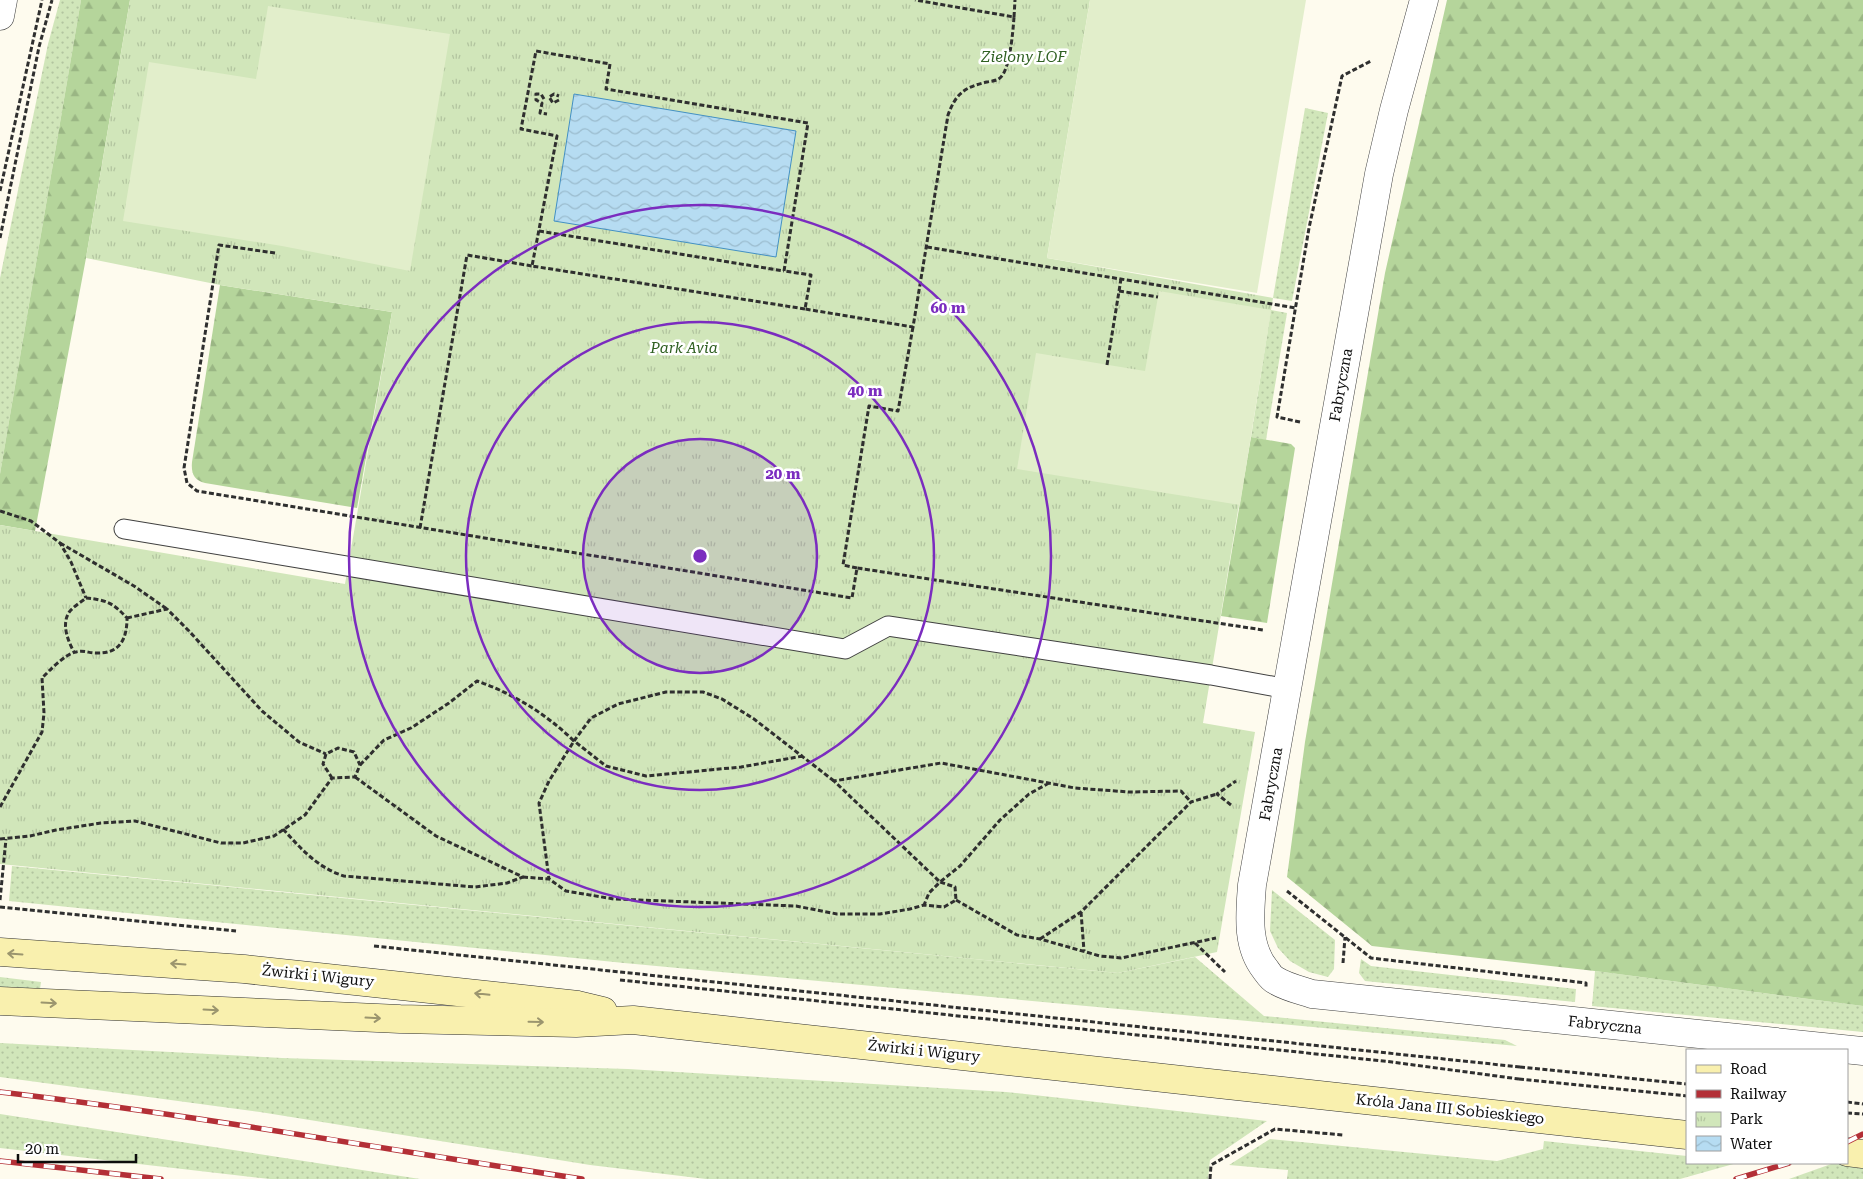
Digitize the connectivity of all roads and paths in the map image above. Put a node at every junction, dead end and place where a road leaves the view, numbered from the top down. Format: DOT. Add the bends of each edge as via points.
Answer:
graph roads {
  1 [pos="4,0"];
  2 [pos="42,0"];
  3 [pos="52,0"];
  4 [pos="915,0"];
  5 [pos="1015,0"];
  6 [pos="1424,0"];
  7 [pos="0,16"];
  8 [pos="1014,17"];
  9 [pos="559,96"];
  10 [pos="544,98"];
  11 [pos="559,100"];
  12 [pos="547,114"];
  13 [pos="0,191"];
  14 [pos="539,231"];
  15 [pos="0,238"];
  16 [pos="927,247"];
  17 [pos="275,253"];
  18 [pos="532,266"];
  19 [pos="784,271"];
  20 [pos="1121,279"];
  21 [pos="1119,291"];
  22 [pos="1158,297"];
  23 [pos="1296,308"];
  24 [pos="805,310"];
  25 [pos="913,327"];
  26 [pos="1107,365"];
  27 [pos="0,511"];
  28 [pos="420,528"];
  29 [pos="124,529"];
  30 [pos="60,543"];
  31 [pos="856,568"];
  32 [pos="86,598"];
  33 [pos="167,609"];
  34 [pos="127,618"];
  35 [pos="1268,631"];
  36 [pos="74,652"];
  37 [pos="1288,689"];
  38 [pos="574,740"];
  39 [pos="326,754"];
  40 [pos="803,756"];
  41 [pos="360,765"];
  42 [pos="355,777"];
  43 [pos="332,778"];
  44 [pos="1240,778"];
  45 [pos="834,781"];
  46 [pos="1049,783"];
  47 [pos="1217,794"];
  48 [pos="1191,802"];
  49 [pos="1232,805"];
  50 [pos="0,807"];
  51 [pos="283,829"];
  52 [pos="0,839"];
  53 [pos="6,839"];
  54 [pos="1256,865"];
  55 [pos="523,877"];
  56 [pos="549,879"];
  57 [pos="940,882"];
  58 [pos="0,900"];
  59 [pos="956,900"];
  60 [pos="924,906"];
  61 [pos="0,907"];
  62 [pos="1082,912"];
  63 [pos="246,932"];
  64 [pos="1219,937"];
  65 [pos="1345,937"];
  66 [pos="1040,939"];
  67 [pos="374,946"];
  68 [pos="1084,951"];
  69 [pos="0,952"];
  70 [pos="1342,970"];
  71 [pos="611,979"];
  72 [pos="0,1000"];
  73 [pos="633,1020"];
  74 [pos="1583,1023"];
  75 [pos="1843,1049"];
  76 [pos="1848,1050"];
  77 [pos="1863,1051"];
  78 [pos="1214,1083"];
  79 [pos="1686,1084"];
  80 [pos="1686,1096"];
  81 [pos="1848,1102"];
  82 [pos="1863,1104"];
  83 [pos="1848,1113"];
  84 [pos="1863,1114"];
  85 [pos="1344,1135"];
  86 [pos="1686,1135"];
  87 [pos="1848,1152"];
  88 [pos="1863,1154"];
  89 [pos="1210,1179"];
  1 -- 7 [label="street"];
  2 -- 13 [label="path"];
  3 -- 15 [label="path" via="39,47"];
  4 -- 8 [label="path"];
  5 -- 8 [label="path"];
  6 -- 37 [label="street, Fabryczna" via="1379,174"];
  8 -- 16 [label="path" via="1007,66 1002,76 971,86 959,94 948,115"];
  9 -- 11 [label="path" via="550,96 553,103"];
  10 -- 12 [label="path" via="536,94 536,100 542,103 540,113"];
  14 -- 18 [label="path"];
  14 -- 19 [label="path"];
  14 -- 19 [label="path" via="557,136 521,129 536,50 610,64 606,89 808,123"];
  16 -- 20 [label="path"];
  16 -- 25 [label="path"];
  17 -- 28 [label="path" via="219,245 184,468 186,483 197,492"];
  18 -- 24 [label="path"];
  18 -- 28 [label="path" via="467,255"];
  19 -- 24 [label="path" via="811,275"];
  20 -- 21 [label="path"];
  20 -- 23 [label="path"];
  21 -- 22 [label="path"];
  21 -- 26 [label="path"];
  24 -- 25 [label="path"];
  25 -- 31 [label="path" via="898,411 869,406 844,566"];
  27 -- 30 [label="path" via="32,521"];
  28 -- 31 [label="path" via="852,598"];
  29 -- 37 [label="lane" via="845,649 888,626"];
  30 -- 32 [label="path" via="72,562"];
  30 -- 33 [label="path"];
  31 -- 35 [label="path"];
  32 -- 34 [label="path" via="116,605"];
  32 -- 36 [label="path" via="68,613 66,620 65,627"];
  33 -- 34 [label="path"];
  33 -- 39 [label="path" via="262,711 299,742"];
  34 -- 36 [label="path" via="127,633 122,643 112,651"];
  36 -- 50 [label="path" via="42,678 42,732"];
  37 -- 54 [label="street, Fabryczna"];
  38 -- 40 [label="path" via="606,766 646,776 742,767"];
  38 -- 40 [label="path" via="592,718 618,704 666,692 703,692 754,718"];
  38 -- 41 [label="path" via="553,721 522,701 477,681 411,728 384,740"];
  38 -- 56 [label="path" via="539,803"];
  39 -- 41 [label="path" via="338,748 354,752"];
  39 -- 43 [label="path" via="323,764"];
  40 -- 45 [label="path"];
  41 -- 42 [label="path"];
  42 -- 43 [label="path"];
  42 -- 55 [label="path" via="436,836"];
  43 -- 51 [label="path" via="304,815"];
  44 -- 47 [label="path"];
  45 -- 46 [label="path" via="941,763"];
  45 -- 57 [label="path"];
  46 -- 48 [label="path" via="1129,792 1181,790"];
  46 -- 57 [label="path" via="1029,794 1000,820 960,866"];
  47 -- 48 [label="path"];
  47 -- 49 [label="path"];
  48 -- 62 [label="path"];
  51 -- 53 [label="path" via="266,838 221,843 135,821 101,823"];
  51 -- 55 [label="path" via="316,862 344,876 475,887 507,883"];
  52 -- 53 [label="path"];
  53 -- 58 [label="path"];
  54 -- 65 [label="path"];
  54 -- 74 [label="street, Fabryczna" via="1251,933 1262,965 1273,979 1285,986 1340,998"];
  55 -- 56 [label="path"];
  56 -- 60 [label="path" via="566,891 614,899 796,906 837,914 880,914"];
  57 -- 59 [label="path" via="955,887"];
  57 -- 60 [label="path" via="929,893"];
  59 -- 60 [label="path" via="944,907"];
  59 -- 66 [label="path" via="1017,935"];
  61 -- 63 [label="path"];
  62 -- 66 [label="path"];
  62 -- 68 [label="path"];
  64 -- 68 [label="path" via="1121,958"];
  65 -- 70 [label="path"];
  65 -- 74 [label="path" via="1371,958 1586,983"];
  66 -- 68 [label="path"];
  67 -- 79 [label="path, bridge"];
  73 -- 69 [label="main road, Żwirki i Wigury, one-way" via="578,1005 398,984 244,969"];
  71 -- 80 [label="path, bridge"];
  72 -- 73 [label="main road, Żwirki i Wigury, one-way" via="400,1019 576,1023"];
  73 -- 78 [label="main road, Żwirki i Wigury"];
  74 -- 75 [label="street, Fabryczna"];
  76 -- 77 [label="street, Fabryczna"];
  78 -- 86 [label="main road, Króla Jana III Sobieskiego, bridge"];
  81 -- 82 [label="path"];
  83 -- 84 [label="path"];
  85 -- 89 [label="path" via="1275,1129 1211,1165"];
  87 -- 88 [label="main road"];
}
